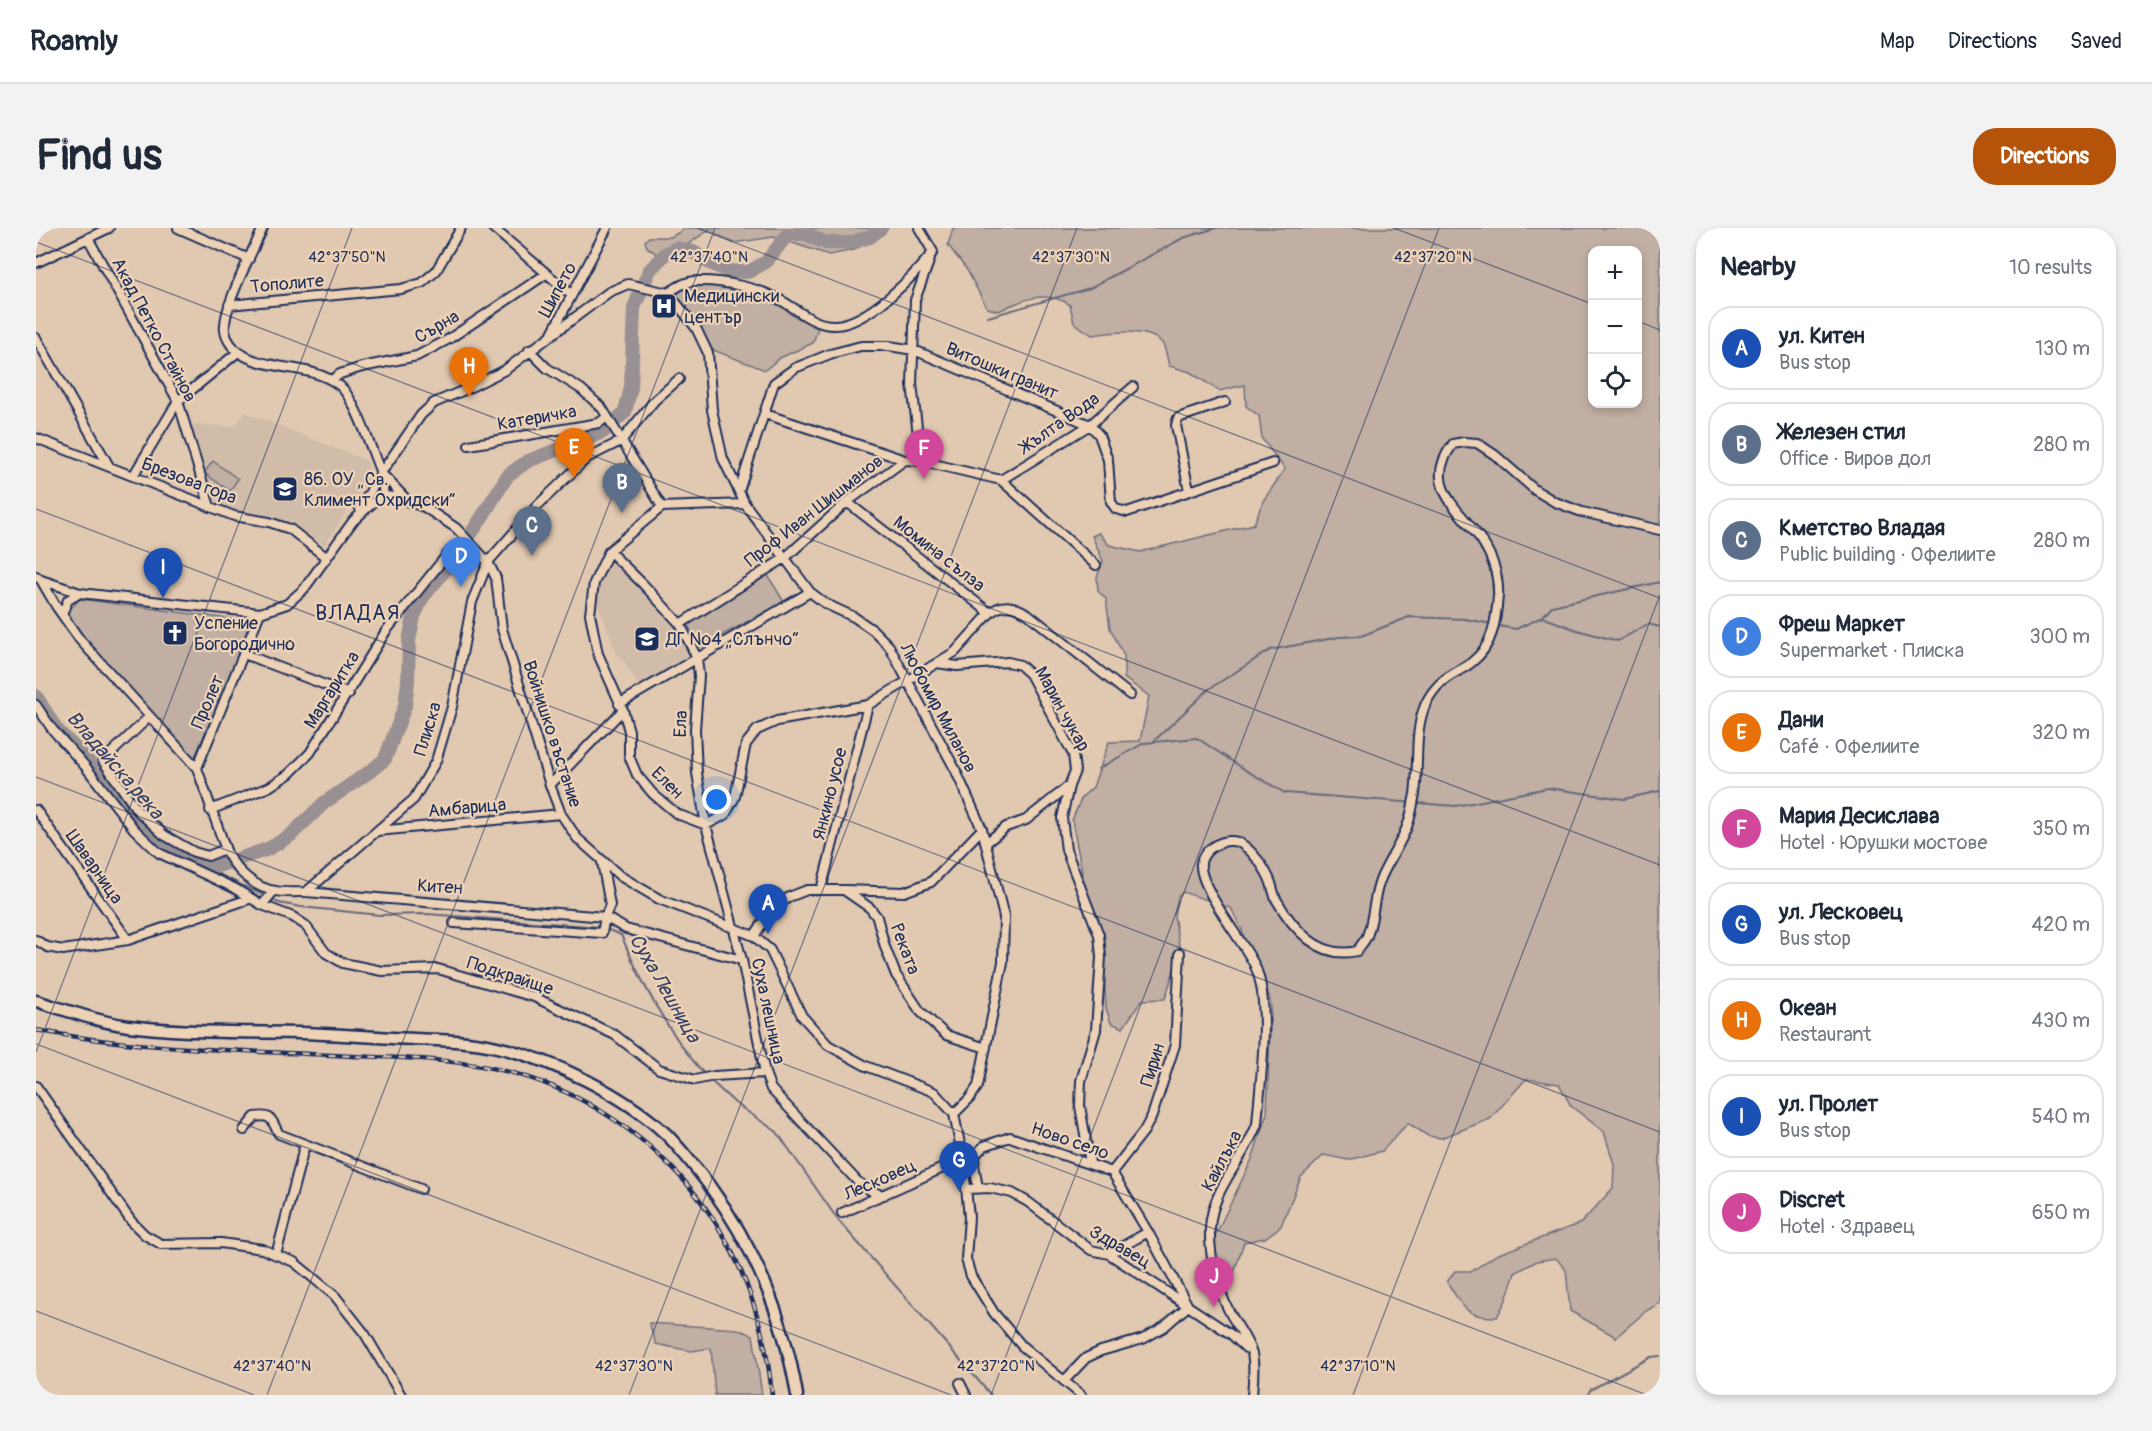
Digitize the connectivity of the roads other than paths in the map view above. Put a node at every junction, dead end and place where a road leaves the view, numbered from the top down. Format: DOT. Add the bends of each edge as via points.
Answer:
graph roads {
  1 [pos="108,228"];
  2 [pos="178,228"];
  3 [pos="263,228"];
  4 [pos="461,228"];
  5 [pos="493,228"];
  6 [pos="607,228"];
  7 [pos="920,228"];
  8 [pos="87,238"];
  9 [pos="933,252"];
  10 [pos="249,259"];
  11 [pos="36,262"];
  12 [pos="546,274"];
  13 [pos="668,293"];
  14 [pos="572,295"];
  15 [pos="229,305"];
  16 [pos="552,334"];
  17 [pos="36,338"];
  18 [pos="529,350"];
  19 [pos="914,350"];
  20 [pos="238,352"];
  21 [pos="679,379"];
  22 [pos="332,380"];
  23 [pos="1133,387"];
  24 [pos="178,401"];
  25 [pos="1225,402"];
  26 [pos="765,414"];
  27 [pos="608,417"];
  28 [pos="1090,425"];
  29 [pos="36,438"];
  30 [pos="621,441"];
  31 [pos="470,445"];
  32 [pos="905,460"];
  33 [pos="921,461"];
  34 [pos="1273,463"];
  35 [pos="109,466"];
  36 [pos="381,473"];
  37 [pos="133,476"];
  38 [pos="1002,480"];
  39 [pos="739,491"];
  40 [pos="1189,491"];
  41 [pos="384,496"];
  42 [pos="407,500"];
  43 [pos="848,502"];
  44 [pos="745,504"];
  45 [pos="210,507"];
  46 [pos="662,507"];
  47 [pos="353,521"];
  48 [pos="1660,530"];
  49 [pos="450,551"];
  50 [pos="609,551"];
  51 [pos="327,558"];
  52 [pos="785,558"];
  53 [pos="488,562"];
  54 [pos="1096,565"];
  55 [pos="38,578"];
  56 [pos="810,592"];
  57 [pos="80,593"];
  58 [pos="990,613"];
  59 [pos="62,614"];
  60 [pos="260,614"];
  61 [pos="680,624"];
  62 [pos="244,654"];
  63 [pos="697,658"];
  64 [pos="937,663"];
  65 [pos="907,681"];
  66 [pos="349,694"];
  67 [pos="1130,695"];
  68 [pos="36,705"];
  69 [pos="868,705"];
  70 [pos="621,707"];
  71 [pos="149,717"];
  72 [pos="197,768"];
  73 [pos="550,784"];
  74 [pos="1069,786"];
  75 [pos="36,810"];
  76 [pos="210,810"];
  77 [pos="561,814"];
  78 [pos="705,825"];
  79 [pos="982,829"];
  80 [pos="376,831"];
  81 [pos="986,843"];
  82 [pos="226,851"];
  83 [pos="602,862"];
  84 [pos="821,890"];
  85 [pos="844,890"];
  86 [pos="273,892"];
  87 [pos="306,892"];
  88 [pos="249,899"];
  89 [pos="264,903"];
  90 [pos="605,917"];
  91 [pos="454,922"];
  92 [pos="732,927"];
  93 [pos="754,936"];
  94 [pos="36,940"];
  95 [pos="128,940"];
  96 [pos="1180,953"];
  97 [pos="742,960"];
  98 [pos="36,1001"];
  99 [pos="986,1048"];
  100 [pos="765,1072"];
  101 [pos="36,1086"];
  102 [pos="954,1114"];
  103 [pos="244,1130"];
  104 [pos="305,1144"];
  105 [pos="963,1159"];
  106 [pos="1090,1163"];
  107 [pos="1112,1172"];
  108 [pos="421,1188"];
  109 [pos="978,1188"];
  110 [pos="966,1189"];
  111 [pos="884,1195"];
  112 [pos="842,1213"];
  113 [pos="1148,1232"];
  114 [pos="1109,1254"];
  115 [pos="276,1255"];
  116 [pos="1188,1306"];
  117 [pos="1251,1353"];
  118 [pos="1064,1381"];
  119 [pos="960,1383"];
  120 [pos="401,1395"];
  121 [pos="797,1395"];
  122 [pos="966,1395"];
  123 [pos="1081,1395"];
  124 [pos="1252,1395"];
  1 -- 8 [label="street"];
  2 -- 10 [label="street"];
  3 -- 10 [label="street"];
  4 -- 15 [label="street, Тополите" via="436,271 422,283 401,289"];
  5 -- 12 [label="street"];
  6 -- 14 [label="street, Шипето"];
  7 -- 9 [label="street"];
  8 -- 11 [label="street"];
  8 -- 24 [label="street, Акад Петко Стайнов"];
  9 -- 13 [label="street" via="890,298 837,326 822,324 782,301 738,285 696,280"];
  9 -- 19 [label="street" via="915,300"];
  10 -- 15 [label="street"];
  12 -- 14 [label="street"];
  12 -- 22 [label="street, Сърна" via="417,356 362,367"];
  13 -- 16 [label="street" via="628,284 609,292"];
  13 -- 39 [label="street, Любомир Миланов" via="696,328 708,353 712,410 723,459"];
  14 -- 16 [label="street, Шипето"];
  15 -- 20 [label="street" via="225,329 227,339"];
  16 -- 18 [label="street"];
  17 -- 35 [label="street"];
  18 -- 27 [label="street" via="547,368 581,389"];
  18 -- 36 [label="street" via="506,370 434,403 421,415"];
  19 -- 26 [label="street, Витошки гранит" via="861,346 795,368 774,383"];
  19 -- 28 [label="street, Витошки гранит"];
  19 -- 33 [label="street" via="912,384"];
  20 -- 22 [label="street" via="259,362"];
  20 -- 24 [label="street"];
  21 -- 30 [label="street" via="655,400"];
  22 -- 36 [label="street" via="351,400"];
  23 -- 28 [label="street, Жълта Вода"];
  24 -- 37 [label="street"];
  24 -- 45 [label="street, Акад Петко Стайнов"];
  25 -- 40 [label="street" via="1178,418 1176,425"];
  26 -- 32 [label="street"];
  26 -- 39 [label="street, Витошки гранит"];
  27 -- 30 [label="street"];
  27 -- 31 [label="street, Катеричка" via="599,423"];
  28 -- 38 [label="street, Жълта Вода"];
  28 -- 40 [label="street" via="1099,435 1108,460 1111,502 1116,509 1127,512"];
  29 -- 35 [label="street, Брезова гора"];
  30 -- 46 [label="street"];
  30 -- 53 [label="street, Плиска" via="587,458 537,506"];
  32 -- 33 [label="street"];
  32 -- 43 [label="street, Проф Иван Шишманов"];
  33 -- 38 [label="street"];
  34 -- 40 [label="street"];
  35 -- 37 [label="street, Брезова гора"];
  36 -- 41 [label="street"];
  36 -- 42 [label="street"];
  36 -- 47 [label="street"];
  37 -- 45 [label="street, Брезова гора"];
  38 -- 54 [label="street"];
  39 -- 44 [label="street, Любомир Миланов"];
  41 -- 42 [label="street"];
  41 -- 47 [label="street" via="370,503"];
  42 -- 53 [label="street, Войнишко въстание" via="456,528"];
  43 -- 52 [label="street, Проф Иван Шишманов"];
  43 -- 58 [label="street, Момина сълза"];
  44 -- 46 [label="street"];
  44 -- 52 [label="street, Любомир Миланов"];
  45 -- 51 [label="street, Брезова гора" via="290,529"];
  46 -- 50 [label="street"];
  47 -- 51 [label="street"];
  48 -- 117 [label="street, Кайлъка" via="1556,502 1534,490 1477,443 1452,444 1439,470 1440,483 1496,567 1495,620 1485,649 1432,692 1423,708 1409,822 1380,879 1367,936 1357,951 1346,954 1314,945 1294,925 1275,898 1268,876 1247,846 1238,841 1226,840 1209,849 1201,862 1204,882 1256,968 1262,990 1257,1124 1218,1194 1210,1228 1214,1270 1228,1309"];
  49 -- 66 [label="street, Маргаритка" via="386,632"];
  50 -- 61 [label="street, Ела"];
  50 -- 70 [label="street, Елен" via="594,583 590,614 598,654"];
  51 -- 60 [label="street" via="287,604"];
  52 -- 56 [label="street, Любомир Миланов"];
  52 -- 61 [label="street, Проф Иван Шишманов"];
  53 -- 73 [label="street, Войнишко въстание" via="496,578 502,629"];
  53 -- 80 [label="street, Плиска" via="472,602 452,707 436,761 414,799"];
  55 -- 57 [label="street"];
  55 -- 59 [label="street"];
  56 -- 63 [label="street"];
  56 -- 65 [label="street, Любомир Миланов" via="873,630 889,646"];
  57 -- 59 [label="street" via="68,600"];
  57 -- 60 [label="street"];
  58 -- 64 [label="street" via="955,652"];
  58 -- 67 [label="street, Момина сълза" via="1006,606 1028,614"];
  59 -- 71 [label="street" via="80,640"];
  60 -- 62 [label="street, Пролет"];
  61 -- 63 [label="street, Ела"];
  62 -- 66 [label="street"];
  62 -- 72 [label="street, Пролет"];
  63 -- 70 [label="street"];
  63 -- 78 [label="street, Ела" via="697,773"];
  64 -- 65 [label="street"];
  64 -- 74 [label="street, Марин чукар" via="957,666 1008,662 1020,665 1030,674 1073,754 1075,771"];
  65 -- 69 [label="street"];
  65 -- 79 [label="street, Любомир Миланов" via="955,769"];
  66 -- 76 [label="street, Маргаритка" via="310,753 289,774 269,787"];
  68 -- 88 [label="street, Подкрайще" via="145,841 159,853"];
  69 -- 78 [label="street" via="777,721 757,730 746,744 735,797 725,815"];
  69 -- 84 [label="street, Янкино усое"];
  70 -- 73 [label="street"];
  70 -- 78 [label="street, Елен" via="629,731 629,756 637,775 677,814"];
  71 -- 72 [label="street"];
  71 -- 82 [label="street" via="103,761 137,810 164,835 208,856"];
  72 -- 76 [label="street"];
  73 -- 77 [label="street, Войнишко въстание"];
  74 -- 81 [label="street" via="1026,820 1006,827"];
  74 -- 106 [label="street, Марин чукар" via="1062,818 1066,850 1093,916 1101,957 1096,1030 1081,1081 1080,1106"];
  75 -- 95 [label="street, Шаварница"];
  76 -- 82 [label="street"];
  77 -- 80 [label="street, Амбарица"];
  77 -- 83 [label="street, Войнишко въстание" via="577,838"];
  78 -- 92 [label="street, Ела"];
  79 -- 81 [label="street, Любомир Миланов"];
  79 -- 85 [label="street" via="931,882 904,892"];
  80 -- 87 [label="street, Плиска"];
  81 -- 99 [label="street, Любомир Миланов" via="1004,917 1003,962"];
  82 -- 86 [label="street" via="244,875"];
  83 -- 90 [label="street" via="610,898"];
  83 -- 92 [label="street, Войнишко въстание" via="659,899"];
  84 -- 85 [label="street"];
  84 -- 93 [label="street" via="789,897 769,914"];
  85 -- 99 [label="street, Реката" via="877,917 896,975 920,1011 946,1035"];
  86 -- 87 [label="street, Китен"];
  86 -- 89 [label="street"];
  87 -- 90 [label="street, Китен"];
  88 -- 89 [label="street, Подкрайще"];
  88 -- 95 [label="street"];
  89 -- 100 [label="street, Подкрайще" via="305,925 327,953 343,963 382,971 438,969 534,997 615,1035 659,1068 695,1080"];
  90 -- 91 [label="street" via="602,933"];
  90 -- 97 [label="street, Китен" via="626,929"];
  92 -- 93 [label="street, Войнишко въстание"];
  92 -- 97 [label="street, Суха лешница"];
  93 -- 102 [label="street, Войнишко въстание" via="770,950 802,1016 828,1045 866,1066 934,1092"];
  94 -- 95 [label="street" via="46,947 63,950"];
  96 -- 107 [label="street, Пирин" via="1175,1045 1152,1116"];
  97 -- 100 [label="street, Суха лешница"];
  98 -- 121 [label="highway" via="136,1027 388,1038 495,1047 546,1062 590,1082 665,1134 731,1215 753,1254 778,1314"];
  99 -- 102 [label="street, Любомир Миланов" via="978,1086"];
  100 -- 111 [label="street, Суха лешница" via="771,1089 858,1182"];
  101 -- 115 [label="street" via="131,1221 145,1235 161,1244 221,1243"];
  102 -- 105 [label="street"];
  103 -- 104 [label="street" via="255,1117 263,1116 274,1121 279,1134"];
  104 -- 108 [label="street"];
  104 -- 115 [label="street"];
  105 -- 110 [label="street"];
  105 -- 111 [label="street, Лесковец"];
  106 -- 107 [label="street, Ново село"];
  106 -- 109 [label="street, Ново село" via="1010,1137 984,1146 976,1154"];
  107 -- 113 [label="street, Ново село"];
  109 -- 110 [label="street, Здравец"];
  109 -- 114 [label="street, Здравец" via="1012,1193 1091,1250"];
  110 -- 118 [label="street" via="966,1258 971,1276 994,1313 1022,1346"];
  111 -- 112 [label="street, Лесковец"];
  113 -- 114 [label="street"];
  113 -- 116 [label="street, Ново село"];
  114 -- 116 [label="street, Здравец"];
  115 -- 120 [label="street" via="294,1262 335,1296 365,1334"];
  116 -- 117 [label="street, Здравец" via="1232,1335"];
  116 -- 118 [label="street" via="1143,1339 1086,1358"];
  117 -- 124 [label="street, Кайлъка"];
  118 -- 123 [label="street"];
  119 -- 122 [label="street"];
}
